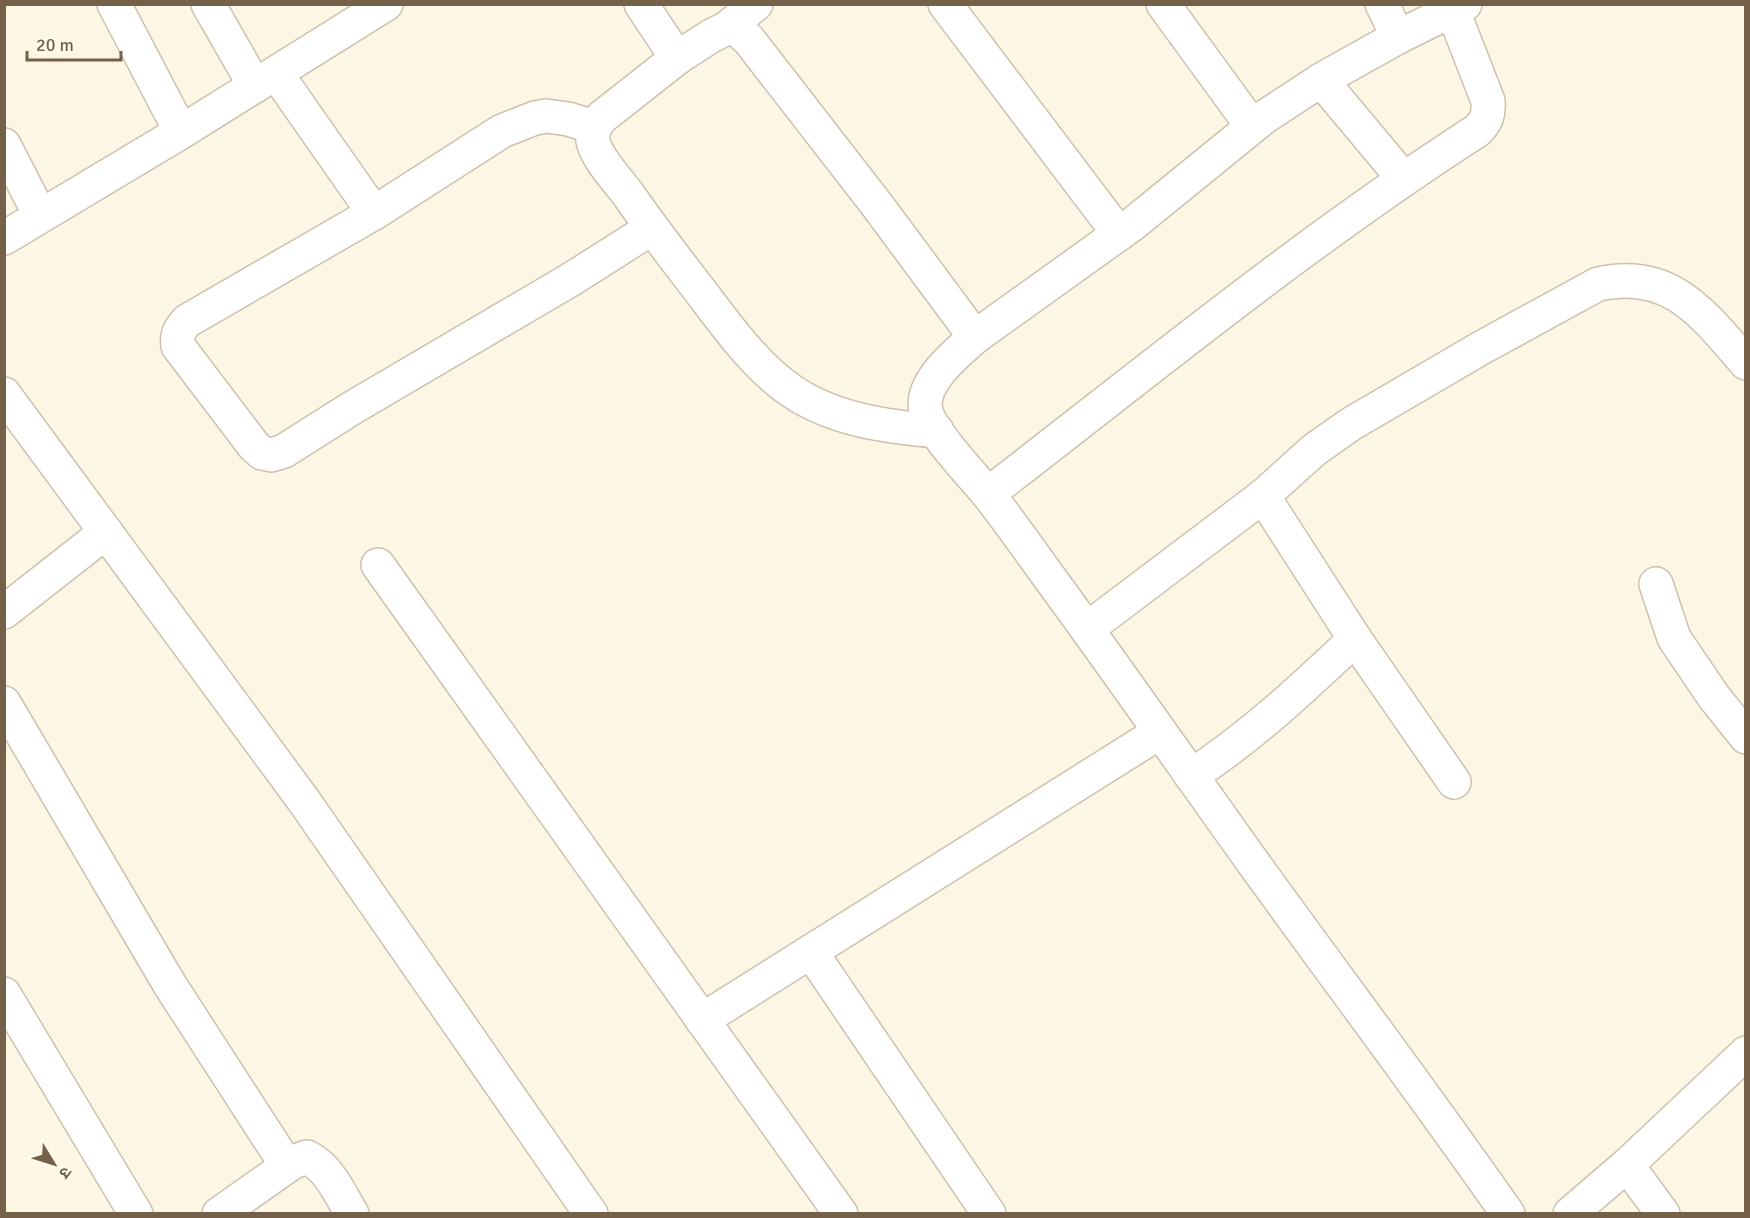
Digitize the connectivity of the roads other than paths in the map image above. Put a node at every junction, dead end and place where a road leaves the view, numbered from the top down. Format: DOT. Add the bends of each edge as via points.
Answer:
graph roads {
  1 [pos="114,4"];
  2 [pos="207,4"];
  3 [pos="386,4"];
  4 [pos="641,4"];
  5 [pos="756,4"];
  6 [pos="945,4"];
  7 [pos="1163,4"];
  8 [pos="1382,4"];
  9 [pos="1459,8"];
  10 [pos="727,28"];
  11 [pos="1398,37"];
  12 [pos="677,57"];
  13 [pos="265,80"];
  14 [pos="1321,80"];
  15 [pos="1252,126"];
  16 [pos="594,127"];
  17 [pos="181,132"];
  18 [pos="4,145"];
  19 [pos="1403,178"];
  20 [pos="374,213"];
  21 [pos="40,215"];
  22 [pos="652,228"];
  23 [pos="1119,234"];
  24 [pos="4,238"];
  25 [pos="975,337"];
  26 [pos="1746,363"];
  27 [pos="4,394"];
  28 [pos="937,431"];
  29 [pos="988,494"];
  30 [pos="1263,496"];
  31 [pos="106,532"];
  32 [pos="378,565"];
  33 [pos="1656,584"];
  34 [pos="4,612"];
  35 [pos="1088,629"];
  36 [pos="1355,639"];
  37 [pos="4,703"];
  38 [pos="1160,732"];
  39 [pos="1746,737"];
  40 [pos="1191,776"];
  41 [pos="1454,782"];
  42 [pos="811,952"];
  43 [pos="4,994"];
  44 [pos="702,1020"];
  45 [pos="1746,1053"];
  46 [pos="1627,1165"];
  47 [pos="287,1166"];
  48 [pos="136,1214"];
  49 [pos="219,1214"];
  50 [pos="352,1214"];
  51 [pos="591,1214"];
  52 [pos="841,1214"];
  53 [pos="989,1214"];
  54 [pos="1508,1214"];
  55 [pos="1570,1214"];
  56 [pos="1663,1214"];
  1 -- 17 [label="street"];
  2 -- 13 [label="street"];
  3 -- 13 [label="street"];
  4 -- 12 [label="street"];
  5 -- 10 [label="street"];
  6 -- 23 [label="street"];
  7 -- 15 [label="street"];
  8 -- 11 [label="street"];
  9 -- 11 [label="street"];
  9 -- 19 [label="street" via="1489,113 1478,130"];
  10 -- 12 [label="street"];
  10 -- 25 [label="street" via="738,30 749,40"];
  11 -- 14 [label="street"];
  12 -- 16 [label="street"];
  13 -- 17 [label="street"];
  13 -- 20 [label="street"];
  14 -- 15 [label="street"];
  14 -- 19 [label="street"];
  15 -- 23 [label="street"];
  16 -- 20 [label="street" via="568,119 535,118 502,131"];
  16 -- 22 [label="street" via="593,141 600,156"];
  17 -- 21 [label="street"];
  18 -- 21 [label="street"];
  19 -- 29 [label="street"];
  20 -- 22 [label="street" via="187,321 180,329 178,346 262,453 284,451"];
  21 -- 24 [label="street"];
  22 -- 28 [label="street" via="734,335 794,393 855,419 893,428"];
  23 -- 25 [label="street"];
  25 -- 28 [label="street" via="938,373 926,394 926,411"];
  26 -- 30 [label="street" via="1707,318 1682,297 1648,282 1617,280 1598,284 1351,424 1314,450"];
  27 -- 31 [label="street"];
  28 -- 29 [label="street"];
  29 -- 35 [label="street"];
  30 -- 35 [label="street"];
  30 -- 36 [label="street"];
  31 -- 34 [label="street"];
  31 -- 51 [label="street" via="354,872"];
  32 -- 44 [label="street"];
  33 -- 39 [label="street" via="1674,638"];
  35 -- 38 [label="street"];
  36 -- 40 [label="street" via="1270,718"];
  36 -- 41 [label="street"];
  37 -- 47 [label="street" via="170,985"];
  38 -- 40 [label="street"];
  38 -- 42 [label="street"];
  40 -- 54 [label="street"];
  42 -- 44 [label="street"];
  42 -- 53 [label="street"];
  43 -- 48 [label="street"];
  44 -- 52 [label="street"];
  45 -- 46 [label="street"];
  46 -- 55 [label="street"];
  46 -- 56 [label="street"];
  47 -- 49 [label="street"];
  47 -- 50 [label="street" via="306,1157 319,1164"];
}
